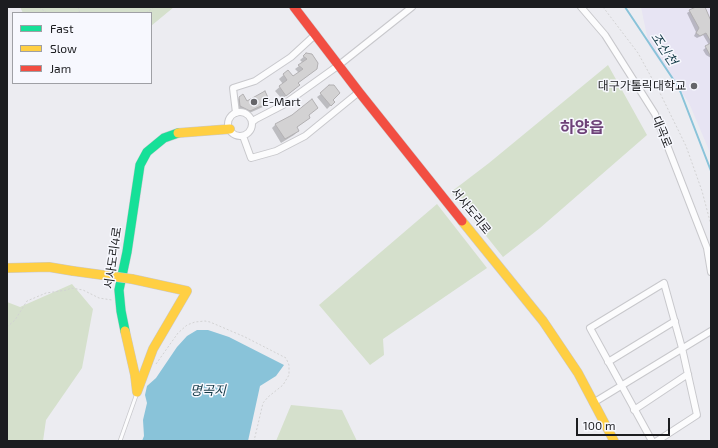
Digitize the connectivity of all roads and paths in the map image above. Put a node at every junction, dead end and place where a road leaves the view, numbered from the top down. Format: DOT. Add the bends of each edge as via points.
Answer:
graph roads {
  1 [pos="294,7"];
  2 [pos="412,7"];
  3 [pos="581,7"];
  4 [pos="603,7"];
  5 [pos="316,34"];
  6 [pos="339,65"];
  7 [pos="359,92"];
  8 [pos="236,113"];
  9 [pos="252,122"];
  10 [pos="230,129"];
  11 [pos="243,136"];
  12 [pos="711,225"];
  13 [pos="7,268"];
  14 [pos="711,272"];
  15 [pos="120,300"];
  16 [pos="675,321"];
  17 [pos="7,327"];
  18 [pos="711,331"];
  19 [pos="682,348"];
  20 [pos="608,362"];
  21 [pos="156,364"];
  22 [pos="688,374"];
  23 [pos="621,386"];
  24 [pos="137,392"];
  25 [pos="594,402"];
  26 [pos="634,410"];
  27 [pos="120,441"];
  28 [pos="254,441"];
  29 [pos="614,441"];
  30 [pos="652,441"];
  31 [pos="657,441"];
  1 -- 5 [label="street, 서사도리로"];
  2 -- 6 [label="street"];
  3 -- 14 [label="street, 대곡로" via="605,35 655,114 707,248"];
  4 -- 12 [label="path" via="638,53 660,93 686,146"];
  5 -- 6 [label="street, 서사도리로"];
  5 -- 8 [label="street" via="291,57 256,81 233,88"];
  6 -- 7 [label="street, 서사도리로"];
  6 -- 9 [label="street" via="284,105"];
  7 -- 11 [label="street" via="306,136 276,151 251,158"];
  7 -- 25 [label="street, 서사도리로" via="543,321"];
  8 -- 9 [label="street" via="248,115"];
  8 -- 10 [label="street" via="229,121"];
  9 -- 11 [label="street" via="251,130"];
  10 -- 11 [label="street" via="235,134"];
  10 -- 15 [label="street, 서사도리4로" via="177,133 164,138 147,152 140,165 136,184 119,290"];
  13 -- 24 [label="street, bridge" via="49,267 73,270 187,291 153,349"];
  15 -- 17 [label="path" via="99,298 83,290 70,288 46,293 27,301 15,320"];
  15 -- 24 [label="street, 서사도리4로"];
  16 -- 19 [label="street"];
  16 -- 20 [label="street"];
  16 -- 20 [label="street" via="664,283 590,328"];
  18 -- 19 [label="street"];
  19 -- 22 [label="street"];
  19 -- 23 [label="street"];
  20 -- 23 [label="street"];
  21 -- 28 [label="path" via="182,329 195,322 205,321 245,337 286,358 289,375 283,386 263,403"];
  22 -- 26 [label="street"];
  22 -- 31 [label="street" via="697,415"];
  23 -- 25 [label="street"];
  23 -- 26 [label="street"];
  24 -- 27 [label="lane"];
  25 -- 29 [label="street, 서사도리로"];
  26 -- 30 [label="street"];
}
